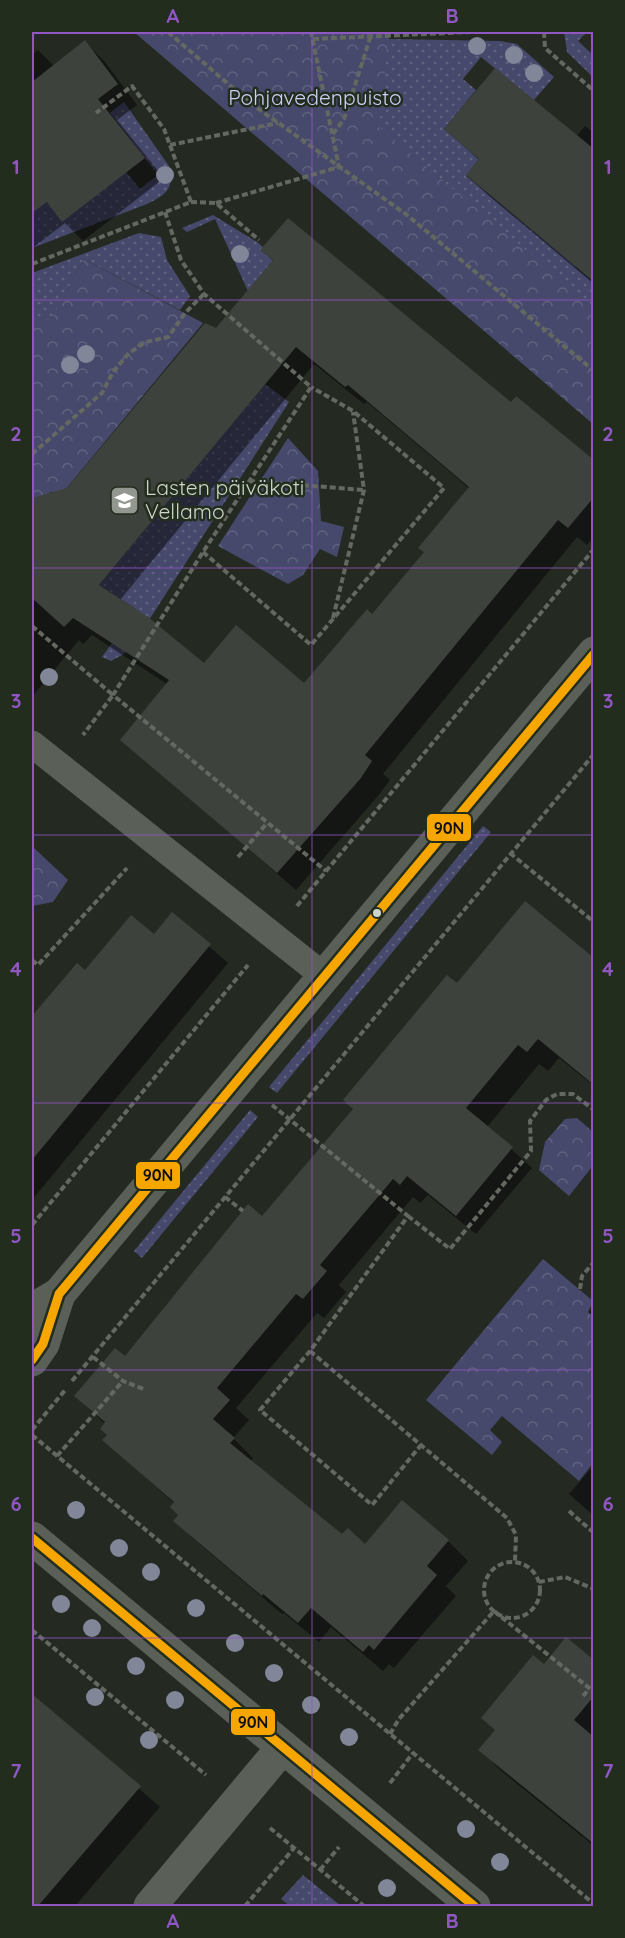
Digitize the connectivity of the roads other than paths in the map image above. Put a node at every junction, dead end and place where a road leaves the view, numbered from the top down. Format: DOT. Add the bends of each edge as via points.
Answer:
graph roads {
  1 [pos="594,653"];
  2 [pos="32,744"];
  3 [pos="324,976"];
  4 [pos="45,1302"];
  5 [pos="32,1360"];
  6 [pos="32,1538"];
  7 [pos="283,1748"];
  8 [pos="150,1906"];
  9 [pos="474,1906"];
  1 -- 3 [label="street"];
  2 -- 3 [label="lane"];
  3 -- 4 [label="street"];
  4 -- 5 [label="street" via="43,1344"];
  6 -- 7 [label="street"];
  7 -- 8 [label="street"];
  7 -- 9 [label="street"];
}
